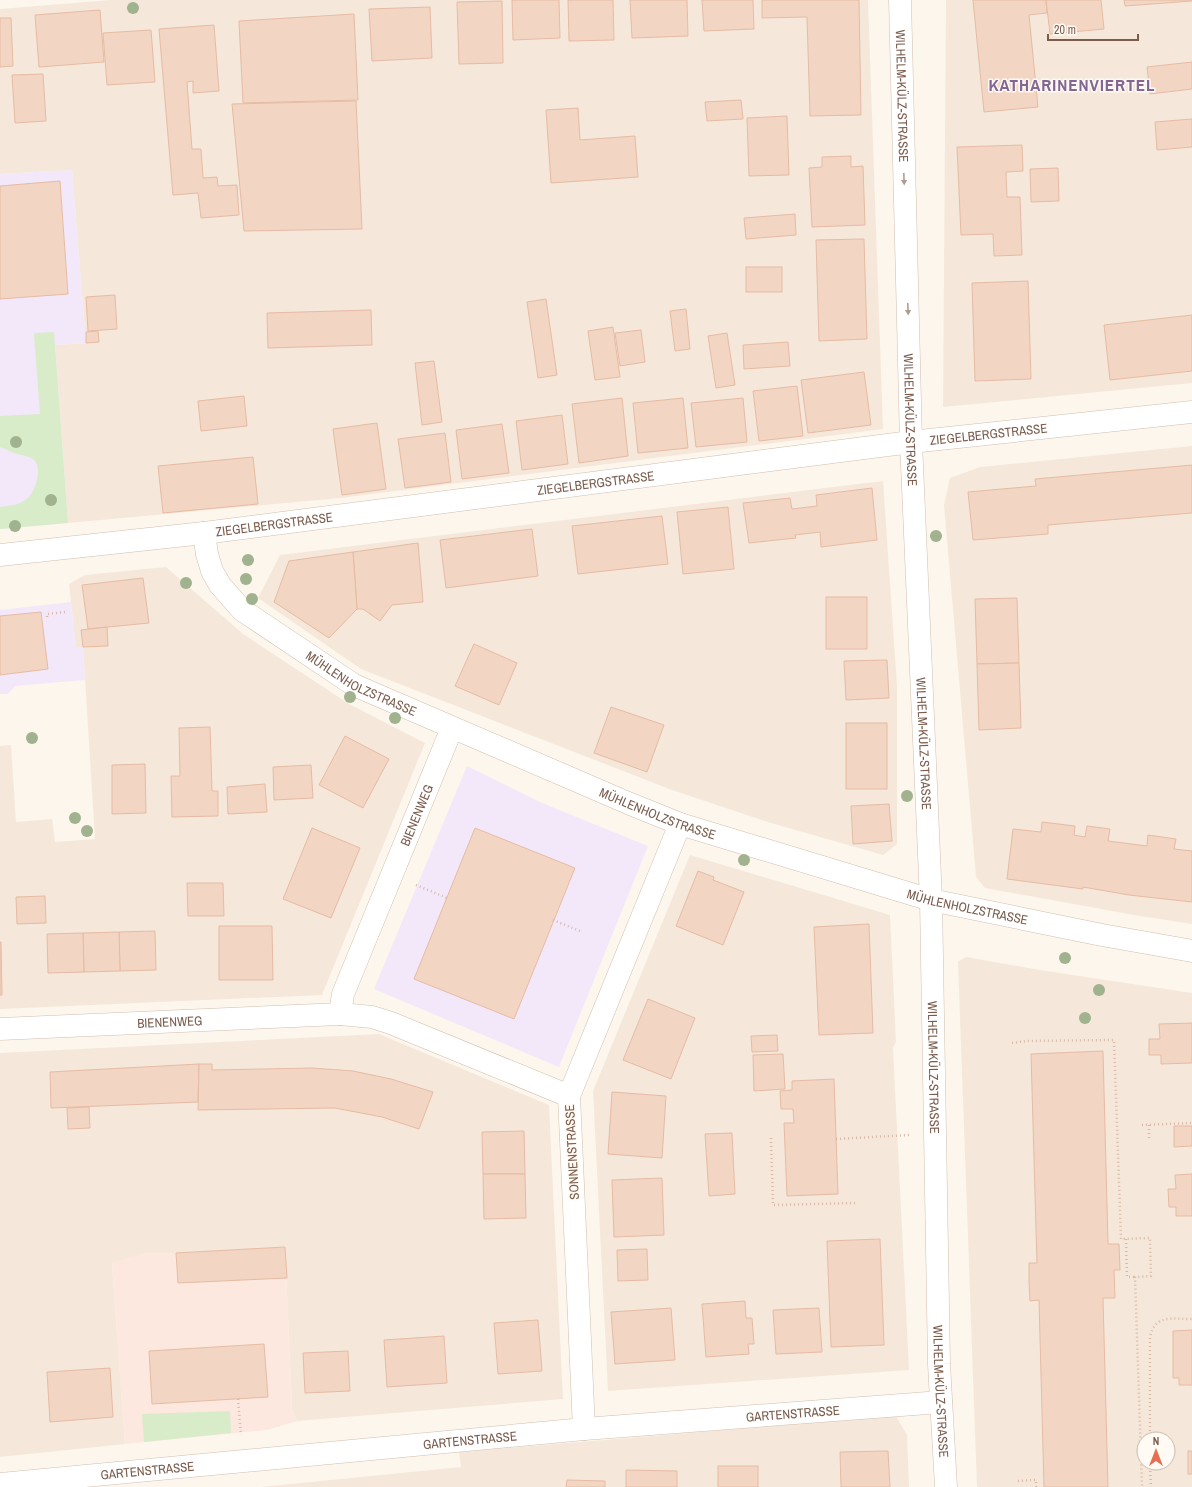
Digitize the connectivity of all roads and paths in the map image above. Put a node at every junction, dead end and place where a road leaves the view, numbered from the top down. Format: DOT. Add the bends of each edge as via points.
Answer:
graph roads {
  1 [pos="900,0"];
  2 [pos="1192,412"];
  3 [pos="911,442"];
  4 [pos="204,533"];
  5 [pos="0,555"];
  6 [pos="66,612"];
  7 [pos="47,617"];
  8 [pos="452,728"];
  9 [pos="680,824"];
  10 [pos="418,885"];
  11 [pos="447,898"];
  12 [pos="931,900"];
  13 [pos="553,920"];
  14 [pos="580,931"];
  15 [pos="1192,951"];
  16 [pos="340,1014"];
  17 [pos="0,1029"];
  18 [pos="1012,1043"];
  19 [pos="569,1096"];
  20 [pos="1192,1123"];
  21 [pos="1142,1125"];
  22 [pos="1149,1125"];
  23 [pos="935,1135"];
  24 [pos="771,1138"];
  25 [pos="836,1139"];
  26 [pos="1149,1139"];
  27 [pos="856,1203"];
  28 [pos="1126,1239"];
  29 [pos="1134,1277"];
  30 [pos="1192,1319"];
  31 [pos="238,1399"];
  32 [pos="941,1402"];
  33 [pos="239,1411"];
  34 [pos="584,1430"];
  35 [pos="1150,1431"];
  36 [pos="1150,1471"];
  37 [pos="1018,1481"];
  38 [pos="0,1484"];
  39 [pos="946,1487"];
  40 [pos="1036,1487"];
  41 [pos="1142,1487"];
  42 [pos="1151,1487"];
  1 -- 3 [label="street, WILHELM-KÜLZ-STRASSE, one-way"];
  2 -- 3 [label="street, ZIEGELBERGSTRASSE"];
  3 -- 4 [label="street, ZIEGELBERGSTRASSE"];
  3 -- 12 [label="street, WILHELM-KÜLZ-STRASSE"];
  4 -- 5 [label="street, ZIEGELBERGSTRASSE"];
  4 -- 8 [label="street, MÜHLENHOLZSTRASSE" via="212,571 220,585 242,610 354,685"];
  6 -- 7 [label="path" via="47,614"];
  8 -- 9 [label="street, MÜHLENHOLZSTRASSE"];
  8 -- 16 [label="street, BIENENWEG" via="343,994"];
  9 -- 12 [label="street, MÜHLENHOLZSTRASSE"];
  9 -- 19 [label="street, SONNENSTRASSE"];
  10 -- 11 [label="path"];
  12 -- 15 [label="street, MÜHLENHOLZSTRASSE" via="1102,936"];
  12 -- 23 [label="street, WILHELM-KÜLZ-STRASSE"];
  13 -- 14 [label="path"];
  16 -- 17 [label="street, BIENENWEG"];
  16 -- 19 [label="street, BIENENWEG" via="372,1017 391,1023"];
  18 -- 28 [label="path" via="1114,1040 1121,1239"];
  19 -- 34 [label="street, SONNENSTRASSE"];
  20 -- 22 [label="path"];
  21 -- 22 [label="path"];
  22 -- 26 [label="path"];
  23 -- 25 [label="path"];
  23 -- 32 [label="street, WILHELM-KÜLZ-STRASSE"];
  24 -- 27 [label="path" via="773,1205"];
  28 -- 29 [label="path" via="1127,1277"];
  28 -- 29 [label="path" via="1150,1238 1152,1276"];
  29 -- 41 [label="path"];
  30 -- 35 [label="path" via="1163,1320 1152,1329"];
  31 -- 33 [label="path"];
  32 -- 34 [label="street, GARTENSTRASSE"];
  32 -- 39 [label="street, WILHELM-KÜLZ-STRASSE"];
  34 -- 38 [label="street, GARTENSTRASSE"];
  36 -- 42 [label="path"];
  37 -- 40 [label="path" via="1036,1480"];
}
